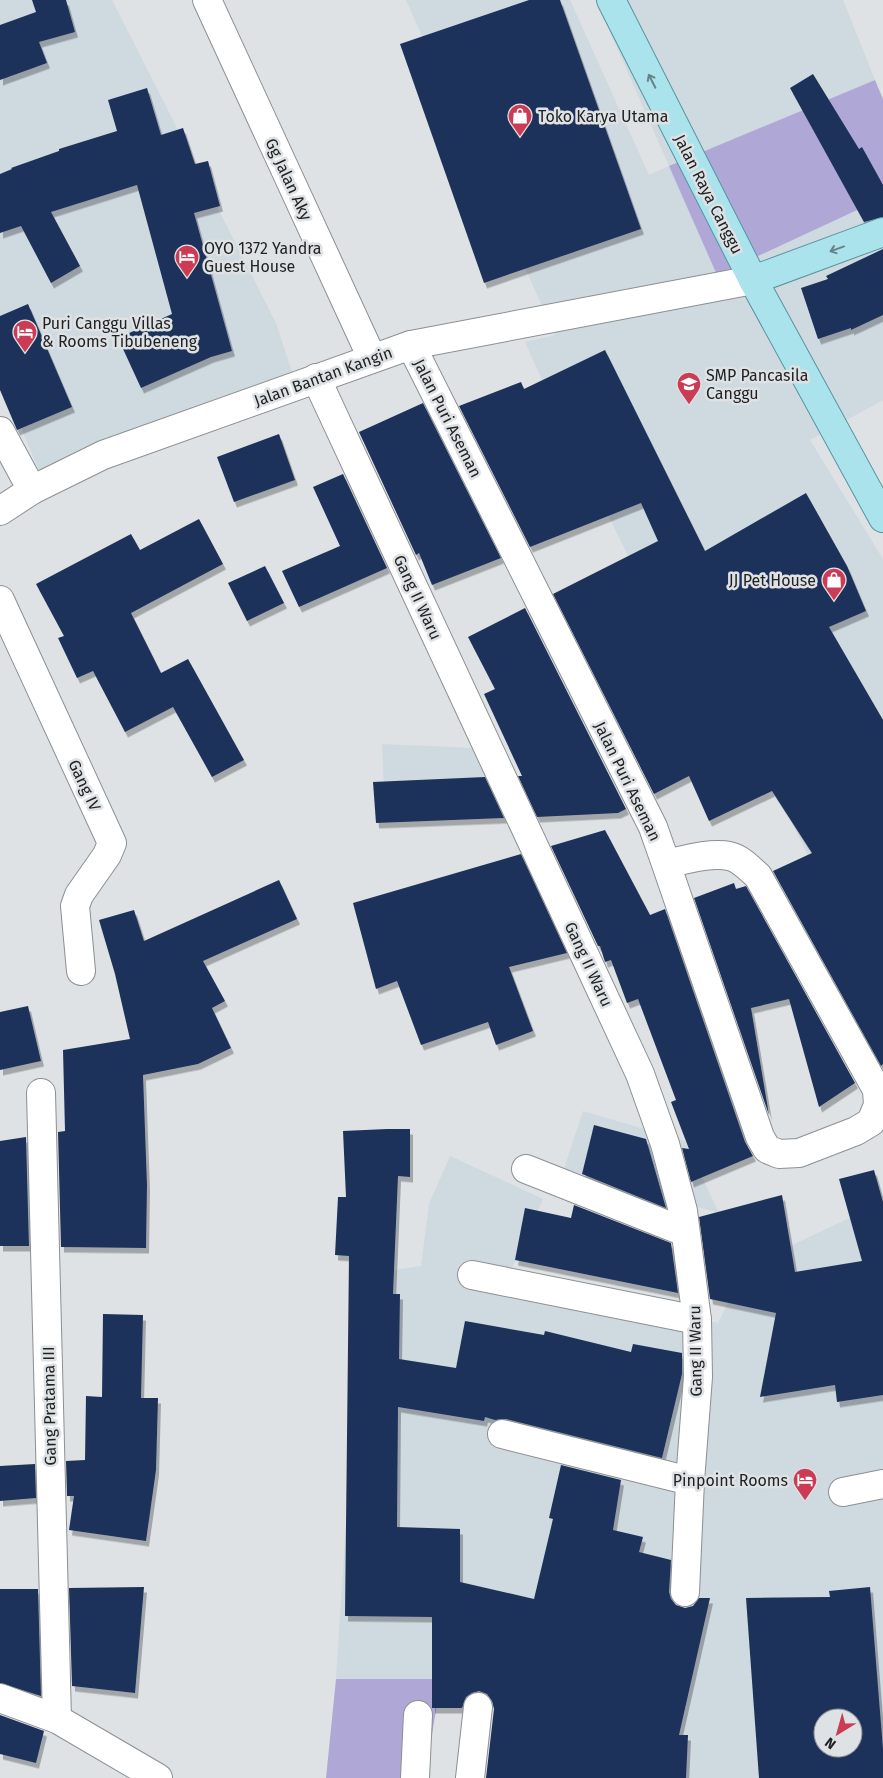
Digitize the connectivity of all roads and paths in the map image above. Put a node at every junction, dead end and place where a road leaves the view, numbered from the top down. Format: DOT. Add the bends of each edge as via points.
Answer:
graph roads {
  1 [pos="207,0"];
  2 [pos="611,0"];
  3 [pos="883,232"];
  4 [pos="753,280"];
  5 [pos="411,344"];
  6 [pos="372,358"];
  7 [pos="316,378"];
  8 [pos="0,430"];
  9 [pos="32,490"];
  10 [pos="0,511"];
  11 [pos="883,518"];
  12 [pos="0,600"];
  13 [pos="666,864"];
  14 [pos="81,971"];
  15 [pos="41,1093"];
  16 [pos="526,1169"];
  17 [pos="685,1232"];
  18 [pos="472,1275"];
  19 [pos="697,1320"];
  20 [pos="502,1434"];
  21 [pos="690,1481"];
  22 [pos="883,1484"];
  23 [pos="843,1492"];
  24 [pos="685,1592"];
  25 [pos="0,1698"];
  26 [pos="478,1707"];
  27 [pos="418,1715"];
  28 [pos="56,1719"];
  29 [pos="158,1778"];
  30 [pos="415,1778"];
  31 [pos="470,1778"];
  1 -- 6 [label="street, Gg Jalan Aky"];
  4 -- 2 [label="main road, Jalan Raya Canggu, one-way"];
  3 -- 4 [label="main road, one-way"];
  4 -- 5 [label="street, Jalan Bantan Kangin"];
  4 -- 11 [label="main road, Jalan Raya Canggu"];
  5 -- 6 [label="street, Jalan Bantan Kangin"];
  5 -- 13 [label="street, Jalan Puri Aseman" via="653,827"];
  6 -- 7 [label="street, Jalan Bantan Kangin"];
  7 -- 9 [label="street, Jalan Bantan Kangin" via="103,455"];
  7 -- 17 [label="street, Gang II Waru" via="640,1074 665,1144 683,1211"];
  8 -- 9 [label="street"];
  9 -- 10 [label="street, Jalan Bantan Kangin"];
  12 -- 14 [label="street, Gang IV" via="112,843 75,906"];
  13 -- 13 [label="street, Jalan Puri Aseman" via="701,856 730,856 758,876 877,1090 878,1105 872,1122 799,1153 779,1154 767,1149 760,1137"];
  15 -- 28 [label="street, Gang Pratama III"];
  16 -- 17 [label="street"];
  17 -- 19 [label="street, Gang II Waru"];
  18 -- 19 [label="street"];
  19 -- 21 [label="street, Gang II Waru" via="698,1377"];
  20 -- 21 [label="street"];
  21 -- 24 [label="street, Gang II Waru"];
  22 -- 23 [label="street"];
  25 -- 28 [label="street"];
  26 -- 31 [label="street"];
  27 -- 30 [label="street"];
  28 -- 29 [label="street"];
}
